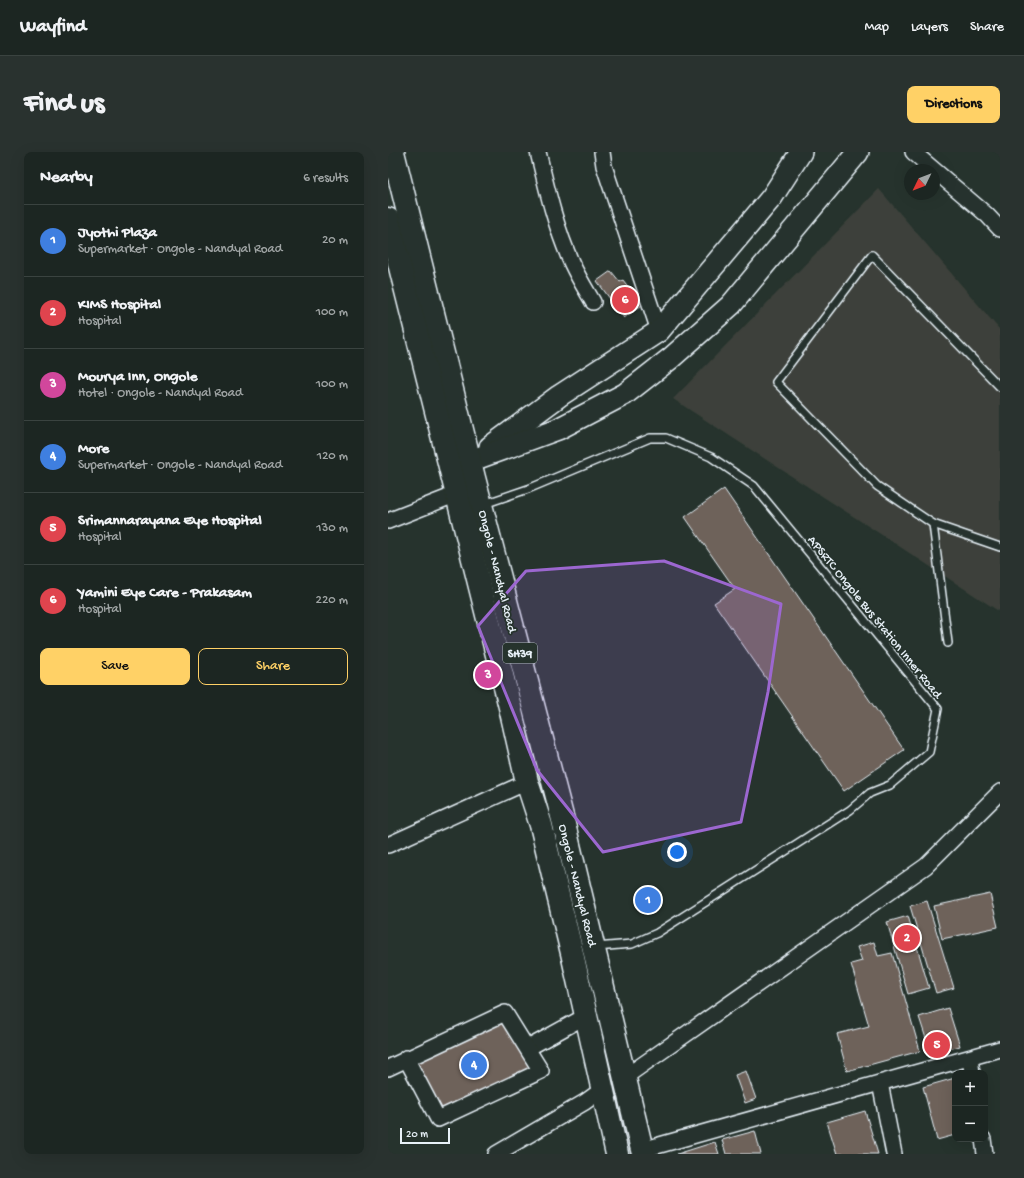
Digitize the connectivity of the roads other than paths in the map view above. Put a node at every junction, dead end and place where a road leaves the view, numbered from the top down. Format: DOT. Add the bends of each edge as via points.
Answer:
graph roads {
  1 [pos="393,152"];
  2 [pos="538,152"];
  3 [pos="602,152"];
  4 [pos="801,152"];
  5 [pos="858,152"];
  6 [pos="913,152"];
  7 [pos="388,220"];
  8 [pos="1000,229"];
  9 [pos="593,302"];
  10 [pos="659,331"];
  11 [pos="1000,387"];
  12 [pos="460,464"];
  13 [pos="470,503"];
  14 [pos="388,521"];
  15 [pos="933,524"];
  16 [pos="1000,547"];
  17 [pos="948,643"];
  18 [pos="527,782"];
  19 [pos="1000,792"];
  20 [pos="388,845"];
  21 [pos="594,947"];
  22 [pos="572,953"];
  23 [pos="586,1016"];
  24 [pos="528,1048"];
  25 [pos="1000,1049"];
  26 [pos="406,1058"];
  27 [pos="970,1058"];
  28 [pos="388,1068"];
  29 [pos="972,1070"];
  30 [pos="625,1077"];
  31 [pos="880,1083"];
  32 [pos="603,1089"];
  33 [pos="983,1142"];
  34 [pos="643,1152"];
  35 [pos="496,1154"];
  36 [pos="617,1154"];
  37 [pos="894,1154"];
  38 [pos="985,1154"];
  1 -- 12 [label="main road, Ongole - Nandyal Road / SH39"];
  2 -- 9 [label="street" via="559,232 572,265"];
  3 -- 10 [label="street" via="604,166"];
  4 -- 10 [label="street" via="772,197"];
  5 -- 12 [label="street" via="732,305 671,358 625,394 558,429"];
  6 -- 8 [label="street"];
  7 -- 12 [label="main road, Ongole - Nandyal Road / SH39"];
  10 -- 12 [label="street"];
  11 -- 15 [label="lane" via="872,255 776,382 877,486"];
  12 -- 13 [label="main road, Ongole - Nandyal Road / SH39"];
  13 -- 14 [label="street"];
  13 -- 18 [label="main road, Ongole - Nandyal Road / SH39"];
  13 -- 21 [label="main road, Ongole - Nandyal Road / SH39" via="563,820"];
  13 -- 21 [label="lane, APSRTC Ongole Bus Station Inner Road" via="515,494 650,438 666,438 711,457 754,486 938,709 928,752 890,785 870,793 850,810 657,933 632,944"];
  15 -- 16 [label="lane"];
  15 -- 17 [label="lane"];
  18 -- 20 [label="street"];
  18 -- 22 [label="main road, Ongole - Nandyal Road / SH39" via="541,825"];
  19 -- 30 [label="street" via="926,866"];
  21 -- 22 [label="main road"];
  21 -- 30 [label="main road, Ongole - Nandyal Road / SH39"];
  22 -- 23 [label="main road, Ongole - Nandyal Road / SH39"];
  23 -- 24 [label="street"];
  23 -- 32 [label="main road, Ongole - Nandyal Road / SH39"];
  24 -- 26 [label="street" via="505,1013"];
  24 -- 26 [label="street" via="541,1071 438,1119"];
  25 -- 27 [label="street"];
  26 -- 28 [label="street"];
  27 -- 29 [label="street"];
  27 -- 31 [label="street"];
  30 -- 34 [label="main road, Ongole - Nandyal Road / SH39"];
  31 -- 34 [label="street"];
  31 -- 37 [label="street"];
  32 -- 35 [label="street" via="586,1102"];
  32 -- 36 [label="main road, Ongole - Nandyal Road / SH39"];
  33 -- 38 [label="street"];
}
